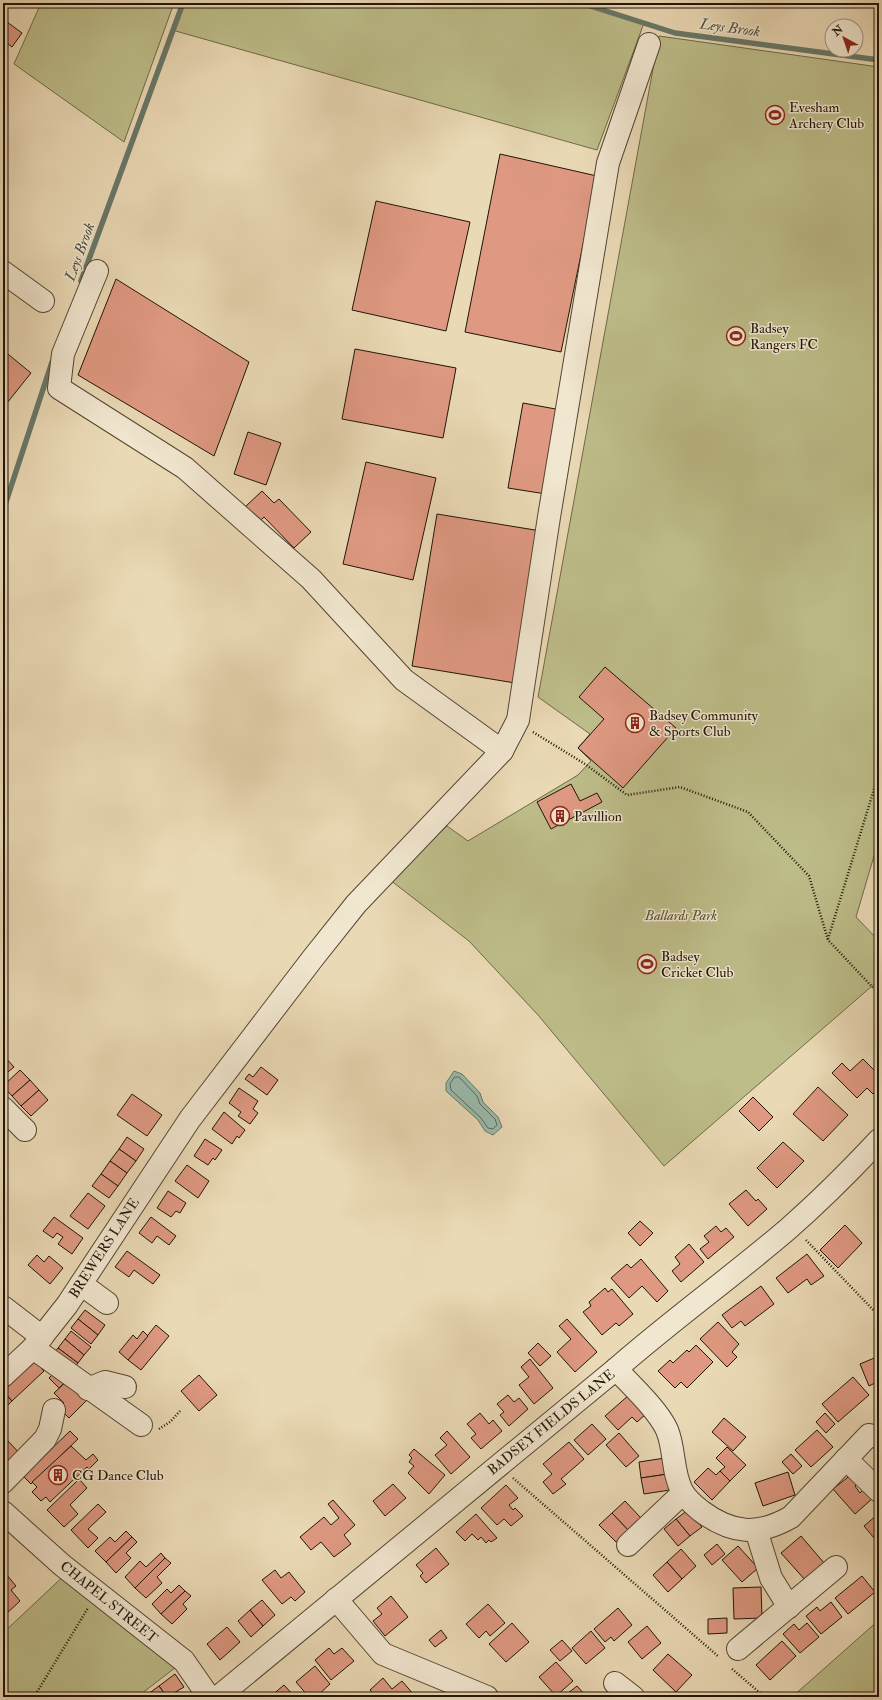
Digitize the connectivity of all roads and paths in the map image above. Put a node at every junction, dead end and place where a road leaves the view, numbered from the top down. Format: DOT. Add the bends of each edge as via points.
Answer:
graph roads {
  1 [pos="649,44"];
  2 [pos="97,271"];
  3 [pos="3,272"];
  4 [pos="43,301"];
  5 [pos="518,720"];
  6 [pos="502,751"];
  7 [pos="879,773"];
  8 [pos="828,940"];
  9 [pos="879,994"];
  10 [pos="3,1108"];
  11 [pos="25,1130"];
  12 [pos="879,1140"];
  13 [pos="792,1225"];
  14 [pos="81,1284"];
  15 [pos="107,1303"];
  16 [pos="3,1307"];
  17 [pos="879,1316"];
  18 [pos="38,1342"];
  19 [pos="616,1369"];
  20 [pos="3,1376"];
  21 [pos="125,1387"];
  22 [pos="88,1389"];
  23 [pos="54,1410"];
  24 [pos="141,1425"];
  25 [pos="879,1437"];
  26 [pos="846,1458"];
  27 [pos="498,1465"];
  28 [pos="3,1482"];
  29 [pos="879,1492"];
  30 [pos="683,1493"];
  31 [pos="3,1512"];
  32 [pos="756,1530"];
  33 [pos="628,1545"];
  34 [pos="836,1567"];
  35 [pos="98,1593"];
  36 [pos="336,1599"];
  37 [pos="789,1607"];
  38 [pos="730,1659"];
  39 [pos="615,1683"];
  40 [pos="34,1697"];
  41 [pos="209,1697"];
  42 [pos="218,1697"];
  43 [pos="487,1697"];
  44 [pos="634,1697"];
  45 [pos="765,1697"];
  1 -- 5 [label="street, BREWERS LANE" via="608,162"];
  2 -- 6 [label="street" via="63,354 59,388 185,468 311,579 404,680"];
  3 -- 4 [label="street"];
  5 -- 6 [label="street, BREWERS LANE"];
  5 -- 8 [label="path" via="627,795 680,787 748,812 810,876"];
  6 -- 14 [label="street, BREWERS LANE" via="356,904 255,1031 195,1112"];
  7 -- 8 [label="path"];
  8 -- 9 [label="path"];
  10 -- 11 [label="street"];
  12 -- 13 [label="street, BADSEY FIELDS LANE"];
  13 -- 17 [label="path"];
  13 -- 19 [label="street, BADSEY FIELDS LANE"];
  14 -- 15 [label="street"];
  14 -- 18 [label="street, BREWERS LANE"];
  16 -- 18 [label="street"];
  18 -- 20 [label="street, BREWERS LANE"];
  18 -- 22 [label="street"];
  19 -- 27 [label="street, BADSEY FIELDS LANE"];
  19 -- 30 [label="street" via="649,1405 666,1429"];
  21 -- 22 [label="street" via="105,1382"];
  22 -- 24 [label="street"];
  23 -- 28 [label="street" via="45,1439"];
  25 -- 26 [label="street" via="869,1435"];
  26 -- 29 [label="street"];
  26 -- 32 [label="street" via="791,1516 775,1526"];
  27 -- 36 [label="street, BADSEY FIELDS LANE"];
  27 -- 38 [label="path"];
  30 -- 32 [label="street" via="715,1522 735,1528"];
  30 -- 33 [label="street"];
  31 -- 35 [label="street, CHAPEL STREET" via="62,1565"];
  32 -- 37 [label="street" via="771,1578"];
  34 -- 37 [label="street"];
  35 -- 40 [label="path"];
  35 -- 41 [label="street, CHAPEL STREET" via="184,1662"];
  36 -- 42 [label="street, BADSEY FIELDS LANE"];
  36 -- 43 [label="street" via="383,1654"];
  37 -- 38 [label="street"];
  38 -- 45 [label="path"];
  39 -- 44 [label="street"];
}
